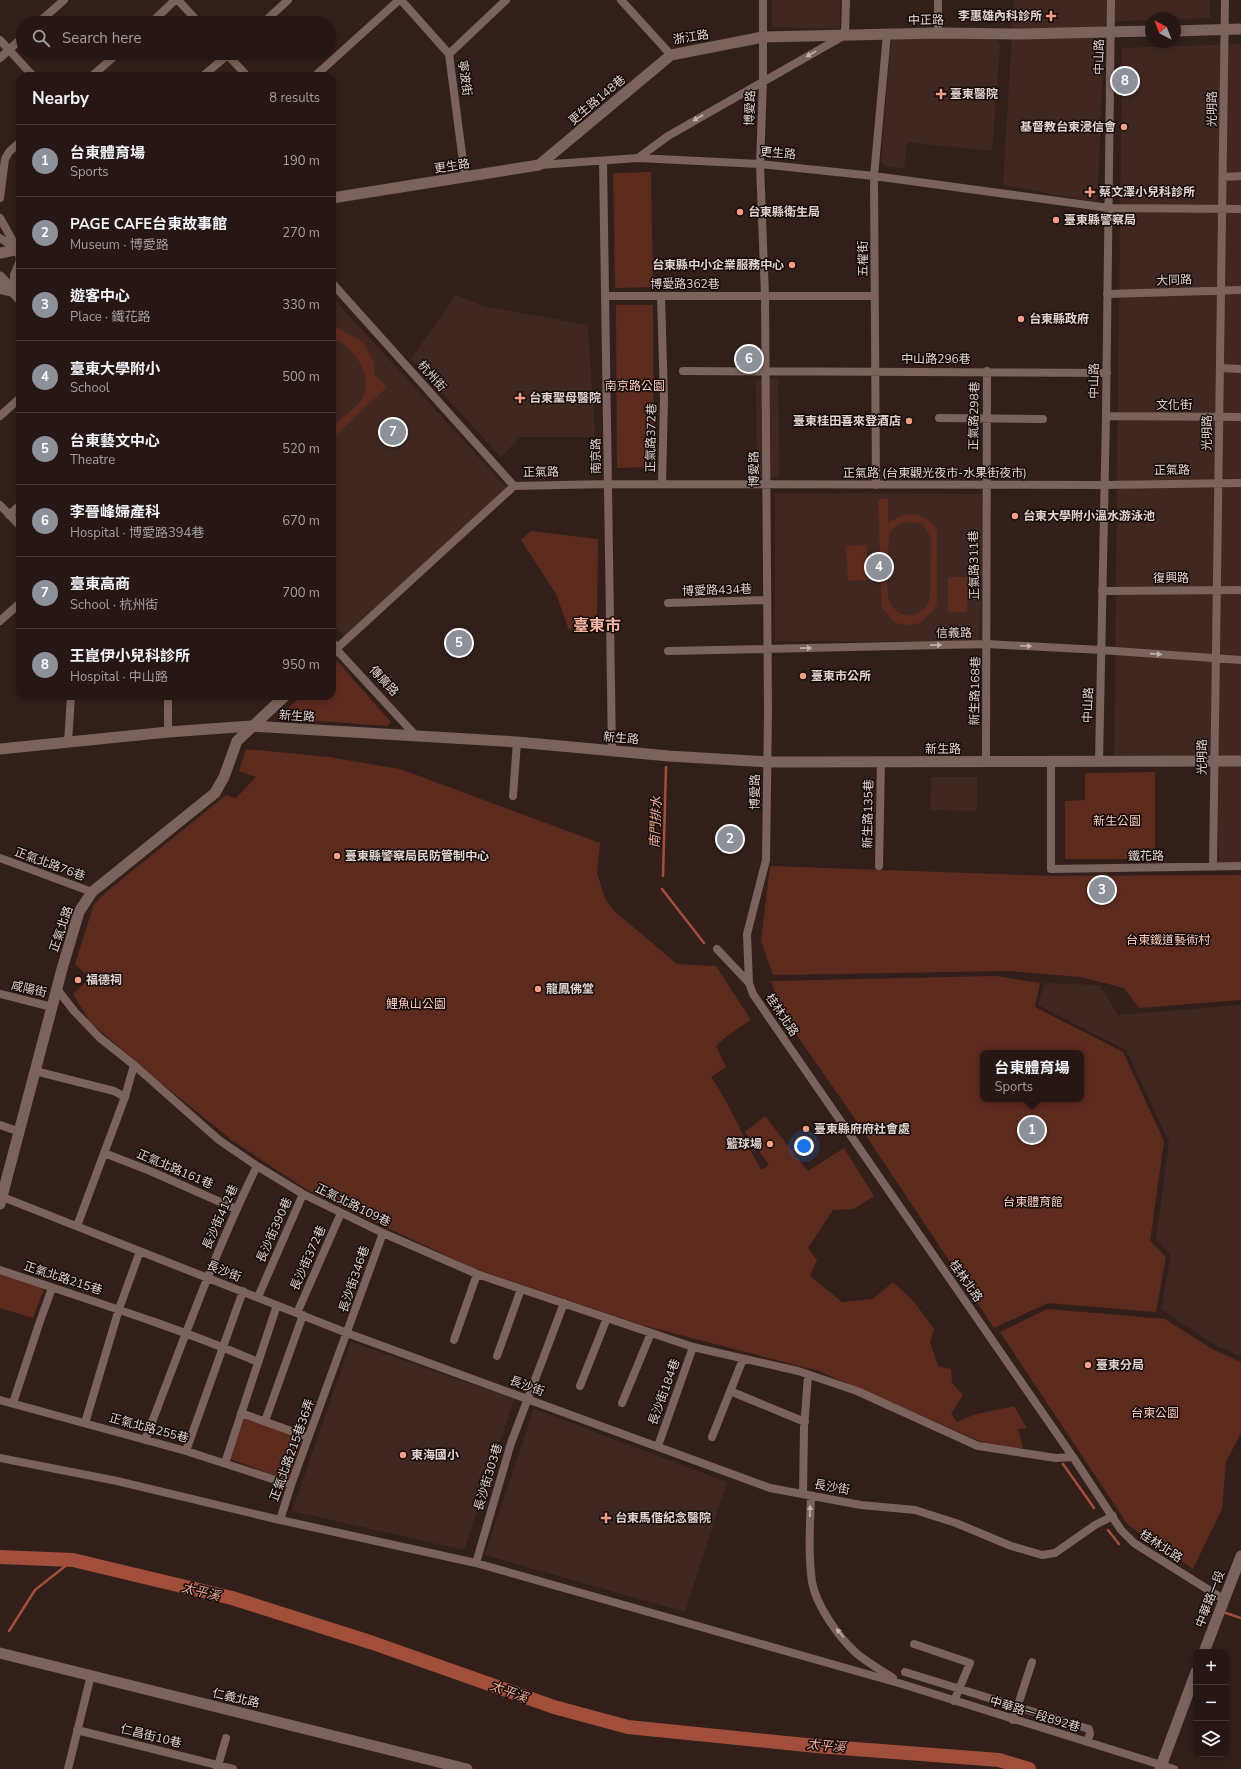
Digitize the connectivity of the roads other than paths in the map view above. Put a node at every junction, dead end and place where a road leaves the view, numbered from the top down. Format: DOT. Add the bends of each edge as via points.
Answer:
graph roads {
  1 [pos="64,0"];
  2 [pos="177,0"];
  3 [pos="288,0"];
  4 [pos="400,0"];
  5 [pos="506,0"];
  6 [pos="621,0"];
  7 [pos="763,0"];
  8 [pos="846,0"];
  9 [pos="938,0"];
  10 [pos="1111,0"];
  11 [pos="1226,0"];
  12 [pos="46,16"];
  13 [pos="159,16"];
  14 [pos="192,16"];
  15 [pos="271,16"];
  16 [pos="1241,29"];
  17 [pos="1225,30"];
  18 [pos="1145,31"];
  19 [pos="1181,31"];
  20 [pos="1111,32"];
  21 [pos="938,33"];
  22 [pos="887,34"];
  23 [pos="845,35"];
  24 [pos="763,36"];
  25 [pos="0,40"];
  26 [pos="16,43"];
  27 [pos="8,50"];
  28 [pos="449,54"];
  29 [pos="671,55"];
  30 [pos="336,57"];
  31 [pos="0,58"];
  32 [pos="16,58"];
  33 [pos="18,60"];
  34 [pos="110,60"];
  35 [pos="221,60"];
  36 [pos="233,60"];
  37 [pos="333,60"];
  38 [pos="29,72"];
  39 [pos="97,72"];
  40 [pos="208,72"];
  41 [pos="244,72"];
  42 [pos="319,72"];
  43 [pos="763,81"];
  44 [pos="16,146"];
  45 [pos="638,158"];
  46 [pos="603,161"];
  47 [pos="760,164"];
  48 [pos="539,165"];
  49 [pos="874,176"];
  50 [pos="1223,176"];
  51 [pos="1241,176"];
  52 [pos="465,177"];
  53 [pos="336,197"];
  54 [pos="0,198"];
  55 [pos="1109,208"];
  56 [pos="1222,208"];
  57 [pos="1241,209"];
  58 [pos="0,218"];
  59 [pos="0,238"];
  60 [pos="16,245"];
  61 [pos="16,248"];
  62 [pos="16,250"];
  63 [pos="0,253"];
  64 [pos="16,270"];
  65 [pos="0,277"];
  66 [pos="336,287"];
  67 [pos="16,289"];
  68 [pos="1221,290"];
  69 [pos="1241,290"];
  70 [pos="0,291"];
  71 [pos="1107,294"];
  72 [pos="16,295"];
  73 [pos="16,296"];
  74 [pos="605,296"];
  75 [pos="661,296"];
  76 [pos="765,296"];
  77 [pos="875,296"];
  78 [pos="1220,368"];
  79 [pos="1241,369"];
  80 [pos="683,371"];
  81 [pos="765,371"];
  82 [pos="876,371"];
  83 [pos="987,372"];
  84 [pos="1106,374"];
  85 [pos="16,402"];
  86 [pos="0,416"];
  87 [pos="1106,416"];
  88 [pos="1219,417"];
  89 [pos="1241,417"];
  90 [pos="939,418"];
  91 [pos="986,418"];
  92 [pos="1043,419"];
  93 [pos="1218,483"];
  94 [pos="1241,483"];
  95 [pos="608,484"];
  96 [pos="662,484"];
  97 [pos="1104,484"];
  98 [pos="766,485"];
  99 [pos="876,485"];
  100 [pos="986,485"];
  101 [pos="514,486"];
  102 [pos="0,506"];
  103 [pos="16,509"];
  104 [pos="9,515"];
  105 [pos="16,522"];
  106 [pos="1217,590"];
  107 [pos="1241,590"];
  108 [pos="1102,591"];
  109 [pos="767,600"];
  110 [pos="668,603"];
  111 [pos="16,607"];
  112 [pos="0,621"];
  113 [pos="987,644"];
  114 [pos="336,645"];
  115 [pos="767,648"];
  116 [pos="668,650"];
  117 [pos="1101,650"];
  118 [pos="336,651"];
  119 [pos="1216,658"];
  120 [pos="1241,660"];
  121 [pos="71,700"];
  122 [pos="168,700"];
  123 [pos="280,700"];
  124 [pos="251,726"];
  125 [pos="168,732"];
  126 [pos="416,736"];
  127 [pos="68,742"];
  128 [pos="516,742"];
  129 [pos="0,749"];
  130 [pos="612,750"];
  131 [pos="1214,761"];
  132 [pos="1241,761"];
  133 [pos="768,762"];
  134 [pos="881,762"];
  135 [pos="986,762"];
  136 [pos="1051,762"];
  137 [pos="1099,762"];
  138 [pos="513,796"];
  139 [pos="0,858"];
  140 [pos="879,866"];
  141 [pos="1241,866"];
  142 [pos="1213,867"];
  143 [pos="92,892"];
  144 [pos="747,934"];
  145 [pos="717,949"];
  146 [pos="750,983"];
  147 [pos="58,989"];
  148 [pos="0,994"];
  149 [pos="52,1007"];
  150 [pos="134,1064"];
  151 [pos="35,1071"];
  152 [pos="125,1097"];
  153 [pos="0,1125"];
  154 [pos="20,1132"];
  155 [pos="104,1153"];
  156 [pos="257,1166"];
  157 [pos="303,1194"];
  158 [pos="1,1199"];
  159 [pos="236,1209"];
  160 [pos="341,1213"];
  161 [pos="77,1226"];
  162 [pos="383,1233"];
  163 [pos="140,1251"];
  164 [pos="0,1270"];
  165 [pos="477,1274"];
  166 [pos="207,1277"];
  167 [pos="52,1288"];
  168 [pos="520,1289"];
  169 [pos="243,1291"];
  170 [pos="258,1297"];
  171 [pos="564,1303"];
  172 [pos="277,1305"];
  173 [pos="119,1309"];
  174 [pos="300,1314"];
  175 [pos="607,1318"];
  176 [pos="347,1332"];
  177 [pos="651,1333"];
  178 [pos="186,1334"];
  179 [pos="454,1340"];
  180 [pos="222,1347"];
  181 [pos="693,1347"];
  182 [pos="497,1356"];
  183 [pos="743,1358"];
  184 [pos="258,1362"];
  185 [pos="808,1376"];
  186 [pos="580,1386"];
  187 [pos="326,1389"];
  188 [pos="730,1391"];
  189 [pos="527,1398"];
  190 [pos="0,1400"];
  191 [pos="13,1403"];
  192 [pos="622,1403"];
  193 [pos="241,1413"];
  194 [pos="265,1421"];
  195 [pos="805,1422"];
  196 [pos="85,1423"];
  197 [pos="308,1437"];
  198 [pos="712,1437"];
  199 [pos="145,1440"];
  200 [pos="658,1446"];
  201 [pos="186,1451"];
  202 [pos="1073,1457"];
  203 [pos="0,1458"];
  204 [pos="226,1463"];
  205 [pos="291,1485"];
  206 [pos="807,1495"];
  207 [pos="1113,1516"];
  208 [pos="280,1520"];
  209 [pos="1241,1556"];
  210 [pos="476,1563"];
  211 [pos="1223,1600"];
  212 [pos="914,1644"];
  213 [pos="1205,1649"];
  214 [pos="0,1653"];
  215 [pos="1032,1662"];
  216 [pos="905,1672"];
  217 [pos="91,1675"];
  218 [pos="1193,1680"];
  219 [pos="902,1684"];
  220 [pos="959,1689"];
  221 [pos="954,1701"];
  222 [pos="1017,1707"];
  223 [pos="1013,1720"];
  224 [pos="77,1730"];
  225 [pos="226,1738"];
  226 [pos="1087,1742"];
  227 [pos="1161,1766"];
  228 [pos="218,1767"];
  229 [pos="68,1769"];
  230 [pos="233,1769"];
  231 [pos="467,1769"];
  232 [pos="1174,1769"];
  1 -- 12 [label="street"];
  2 -- 13 [label="street"];
  2 -- 14 [label="street"];
  3 -- 15 [label="street"];
  4 -- 28 [label="street, 寧波街"];
  4 -- 30 [label="street"];
  5 -- 28 [label="street"];
  6 -- 29 [label="street, 浙江路"];
  7 -- 24 [label="street, 博愛路"];
  8 -- 23 [label="street"];
  9 -- 21 [label="street"];
  10 -- 20 [label="street, 中山路"];
  11 -- 17 [label="street, 光明路"];
  16 -- 17 [label="street"];
  17 -- 19 [label="street"];
  17 -- 50 [label="street, 光明路"];
  18 -- 20 [label="street, 中正路"];
  20 -- 21 [label="street, 中正路"];
  20 -- 55 [label="street, 中山路"];
  21 -- 22 [label="street, 中正路"];
  22 -- 23 [label="street, 中正路"];
  22 -- 49 [label="street, 五權街"];
  23 -- 24 [label="street, 中正路"];
  23 -- 43 [label="street, 中正路, one-way"];
  24 -- 29 [label="street, 浙江路"];
  24 -- 43 [label="street, 博愛路"];
  25 -- 27 [label="street"];
  26 -- 27 [label="street"];
  27 -- 31 [label="street"];
  27 -- 32 [label="street"];
  28 -- 52 [label="street, 寧波街"];
  29 -- 48 [label="street, 更生路148巷"];
  33 -- 38 [label="street"];
  34 -- 39 [label="street"];
  35 -- 40 [label="street"];
  36 -- 41 [label="street"];
  37 -- 42 [label="street"];
  43 -- 45 [label="street, 中正路, one-way" via="668,136"];
  43 -- 47 [label="street, 博愛路"];
  44 -- 54 [label="street" via="5,159"];
  45 -- 46 [label="street, 更生路"];
  45 -- 47 [label="street, 更生路"];
  46 -- 48 [label="street, 更生路"];
  46 -- 74 [label="street, 南京路"];
  47 -- 49 [label="street, 更生路"];
  47 -- 76 [label="street, 博愛路"];
  48 -- 52 [label="street, 更生路"];
  49 -- 55 [label="street, 更生路"];
  49 -- 77 [label="street, 五權街"];
  50 -- 51 [label="street"];
  50 -- 56 [label="street, 光明路"];
  52 -- 53 [label="street, 更生路"];
  55 -- 56 [label="street, 更生路"];
  55 -- 71 [label="street, 中山路"];
  56 -- 57 [label="street, 更生路"];
  56 -- 68 [label="street, 光明路"];
  58 -- 60 [label="street"];
  59 -- 61 [label="street"];
  62 -- 63 [label="street"];
  64 -- 67 [label="street"];
  65 -- 72 [label="street"];
  66 -- 101 [label="street, 杭州街"];
  68 -- 69 [label="street, 大同路"];
  68 -- 71 [label="street, 大同路"];
  68 -- 78 [label="street, 光明路"];
  70 -- 73 [label="street"];
  71 -- 84 [label="street, 中山路"];
  74 -- 75 [label="street, 博愛路362巷"];
  74 -- 95 [label="street, 南京路"];
  75 -- 76 [label="street, 博愛路362巷"];
  75 -- 96 [label="street, 正氣路372巷" via="664,399"];
  76 -- 77 [label="street, 博愛路362巷"];
  76 -- 81 [label="street, 博愛路"];
  77 -- 82 [label="street, 五權街"];
  78 -- 79 [label="street"];
  78 -- 88 [label="street, 光明路"];
  80 -- 81 [label="street, 中山路296巷"];
  81 -- 82 [label="street, 中山路296巷"];
  81 -- 98 [label="street, 博愛路"];
  82 -- 83 [label="street, 中山路296巷"];
  82 -- 99 [label="street, 五權街"];
  83 -- 84 [label="street, 中山路296巷"];
  83 -- 91 [label="street, 正氣路298巷"];
  84 -- 87 [label="street, 中山路"];
  85 -- 86 [label="street"];
  87 -- 88 [label="street, 文化街"];
  87 -- 97 [label="street, 中山路"];
  88 -- 89 [label="street, 文化街"];
  88 -- 93 [label="street, 光明路"];
  90 -- 91 [label="street"];
  91 -- 92 [label="street"];
  91 -- 100 [label="street, 正氣路298巷"];
  93 -- 94 [label="street, 正氣路"];
  93 -- 97 [label="street, 正氣路"];
  93 -- 106 [label="street, 光明路"];
  95 -- 96 [label="street, 正氣路"];
  95 -- 101 [label="street, 正氣路"];
  95 -- 130 [label="street, 南京路"];
  96 -- 98 [label="street, 正氣路"];
  97 -- 100 [label="street, 正氣路 (台東觀光夜市-水果街夜市)"];
  97 -- 108 [label="street, 中山路"];
  98 -- 99 [label="street, 正氣路 (台東觀光夜市-水果街夜市)"];
  98 -- 109 [label="street, 博愛路"];
  99 -- 100 [label="street, 正氣路 (台東觀光夜市-水果街夜市)"];
  100 -- 113 [label="street, 正氣路311巷"];
  101 -- 114 [label="street, 正氣路"];
  102 -- 104 [label="street"];
  103 -- 104 [label="street"];
  104 -- 105 [label="street"];
  106 -- 107 [label="street, 復興路"];
  106 -- 108 [label="street, 復興路"];
  106 -- 119 [label="street, 光明路"];
  108 -- 117 [label="street, 中山路"];
  109 -- 110 [label="street, 博愛路434巷"];
  109 -- 115 [label="street, 博愛路"];
  111 -- 112 [label="street"];
  115 -- 113 [label="street, 信義路, one-way"];
  113 -- 117 [label="street, 信義路, one-way"];
  113 -- 135 [label="street, 新生路168巷"];
  115 -- 116 [label="street, 信義路"];
  115 -- 133 [label="street, 博愛路"];
  117 -- 119 [label="street, 信義路, one-way"];
  117 -- 137 [label="street, 中山路"];
  118 -- 126 [label="street, 傳廣路"];
  119 -- 120 [label="street, 信義路"];
  119 -- 131 [label="street, 光明路"];
  121 -- 127 [label="street"];
  122 -- 125 [label="street"];
  123 -- 124 [label="street"];
  124 -- 125 [label="street, 新生路"];
  124 -- 126 [label="street, 新生路"];
  124 -- 143 [label="street, 正氣北路" via="237,740 224,777 215,792"];
  125 -- 127 [label="street, 新生路"];
  126 -- 128 [label="street, 新生路"];
  127 -- 129 [label="street, 新生路"];
  128 -- 130 [label="street, 新生路"];
  128 -- 138 [label="street"];
  130 -- 133 [label="street, 新生路"];
  131 -- 132 [label="street, 新生路"];
  131 -- 137 [label="street, 新生路"];
  131 -- 142 [label="street, 光明路"];
  133 -- 134 [label="street, 新生路"];
  133 -- 144 [label="street, 博愛路" via="766,860"];
  134 -- 135 [label="street, 新生路"];
  134 -- 140 [label="street, 新生路135巷"];
  135 -- 136 [label="street, 新生路"];
  136 -- 137 [label="street, 新生路"];
  136 -- 142 [label="street, 鐵花路" via="1051,869"];
  139 -- 143 [label="street, 正氣北路76巷"];
  141 -- 142 [label="street, 鐵花路"];
  143 -- 147 [label="street, 正氣北路" via="80,912"];
  144 -- 146 [label="street, 桂林北路"];
  145 -- 146 [label="street"];
  146 -- 202 [label="street, 桂林北路" via="753,994 770,1019"];
  147 -- 149 [label="street, 正氣北路"];
  147 -- 150 [label="street, 正氣北路109巷" via="74,1011 100,1038"];
  148 -- 149 [label="street, 咸陽街"];
  149 -- 151 [label="street, 正氣北路"];
  150 -- 152 [label="street"];
  150 -- 156 [label="street, 正氣北路109巷" via="219,1140"];
  151 -- 152 [label="street" via="114,1091"];
  151 -- 154 [label="street, 正氣北路"];
  152 -- 155 [label="street"];
  153 -- 154 [label="street"];
  154 -- 158 [label="street, 正氣北路"];
  155 -- 159 [label="street, 正氣北路161巷"];
  155 -- 161 [label="street"];
  156 -- 157 [label="street, 正氣北路109巷"];
  156 -- 159 [label="street, 長沙街412巷"];
  157 -- 160 [label="street, 正氣北路109巷"];
  157 -- 170 [label="street, 長沙街390巷"];
  158 -- 161 [label="street, 長沙街"];
  159 -- 166 [label="street, 長沙街412巷"];
  160 -- 162 [label="street, 正氣北路109巷"];
  160 -- 174 [label="street, 長沙街372巷"];
  161 -- 163 [label="street, 長沙街"];
  162 -- 165 [label="street, 正氣北路109巷"];
  162 -- 176 [label="street, 長沙街346巷"];
  163 -- 166 [label="street, 長沙街"];
  163 -- 173 [label="street"];
  164 -- 167 [label="street, 正氣北路215巷"];
  165 -- 168 [label="street, 正氣北路109巷"];
  165 -- 179 [label="street"];
  166 -- 169 [label="street, 長沙街"];
  166 -- 178 [label="street, 長沙街412巷"];
  167 -- 173 [label="street, 正氣北路215巷"];
  167 -- 191 [label="street"];
  168 -- 171 [label="street, 正氣北路109巷"];
  168 -- 182 [label="street"];
  169 -- 170 [label="street, 長沙街"];
  169 -- 180 [label="street"];
  170 -- 172 [label="street, 長沙街"];
  171 -- 175 [label="street, 正氣北路109巷"];
  171 -- 189 [label="street, 長沙街303巷"];
  172 -- 174 [label="street, 長沙街"];
  172 -- 184 [label="street"];
  173 -- 178 [label="street, 正氣北路215巷"];
  173 -- 196 [label="street"];
  174 -- 176 [label="street, 長沙街"];
  174 -- 194 [label="street, 長沙街372巷"];
  175 -- 177 [label="street, 正氣北路109巷"];
  175 -- 186 [label="street"];
  176 -- 187 [label="street, 長沙街346巷"];
  176 -- 189 [label="street, 長沙街"];
  177 -- 181 [label="street, 正氣北路109巷"];
  177 -- 192 [label="street"];
  178 -- 180 [label="street, 正氣北路215巷"];
  178 -- 199 [label="street, 長沙街412巷"];
  180 -- 184 [label="street, 正氣北路215巷"];
  180 -- 201 [label="street"];
  181 -- 183 [label="street, 正氣北路109巷"];
  181 -- 200 [label="street, 長沙街184巷"];
  183 -- 185 [label="street, 正氣北路109巷" via="798,1371"];
  183 -- 188 [label="street"];
  184 -- 193 [label="street"];
  185 -- 195 [label="street"];
  185 -- 202 [label="street, 正氣北路109巷" via="857,1391 978,1446 1056,1458"];
  187 -- 197 [label="street, 正氣北路215巷36弄"];
  188 -- 195 [label="street"];
  188 -- 198 [label="street"];
  189 -- 200 [label="street, 長沙街"];
  189 -- 210 [label="street, 長沙街303巷" via="502,1472"];
  190 -- 191 [label="street, 正氣北路255巷"];
  191 -- 196 [label="street, 正氣北路255巷"];
  193 -- 194 [label="street"];
  193 -- 204 [label="street"];
  194 -- 197 [label="street"];
  195 -- 206 [label="street"];
  196 -- 199 [label="street, 正氣北路255巷"];
  197 -- 205 [label="street, 正氣北路215巷36弄"];
  199 -- 201 [label="street, 正氣北路255巷"];
  200 -- 206 [label="street, 長沙街" via="770,1488"];
  201 -- 204 [label="street, 正氣北路255巷"];
  202 -- 207 [label="street, 桂林北路"];
  203 -- 208 [label="street" via="117,1481"];
  204 -- 205 [label="street, 正氣北路255巷"];
  205 -- 208 [label="street, 正氣北路215巷36弄"];
  206 -- 207 [label="street, 長沙街" via="861,1505 915,1510 1042,1555 1055,1553 1095,1525"];
  219 -- 206 [label="street, one-way" via="855,1652 827,1618 812,1582"];
  207 -- 211 [label="street, 桂林北路" via="1121,1530 1134,1543"];
  208 -- 210 [label="street"];
  209 -- 211 [label="street, 中華路一段"];
  210 -- 219 [label="street"];
  211 -- 213 [label="street, 中華路一段"];
  212 -- 220 [label="street" via="970,1663"];
  214 -- 217 [label="street, 仁義北路"];
  215 -- 222 [label="street"];
  216 -- 220 [label="street"];
  217 -- 224 [label="street"];
  217 -- 231 [label="street, 仁義北路"];
  218 -- 227 [label="street"];
  219 -- 221 [label="street, 中華路一段892巷"];
  220 -- 221 [label="street"];
  220 -- 222 [label="street"];
  221 -- 223 [label="street, 中華路一段892巷"];
  222 -- 223 [label="street"];
  222 -- 226 [label="street" via="1089,1729"];
  223 -- 226 [label="street, 中華路一段892巷"];
  224 -- 228 [label="street, 仁昌街10巷"];
  224 -- 229 [label="street"];
  225 -- 228 [label="street"];
  226 -- 227 [label="street, 中華路一段892巷"];
  227 -- 232 [label="street, 中華路一段892巷"];
  228 -- 230 [label="street, 仁昌街10巷"];
}
